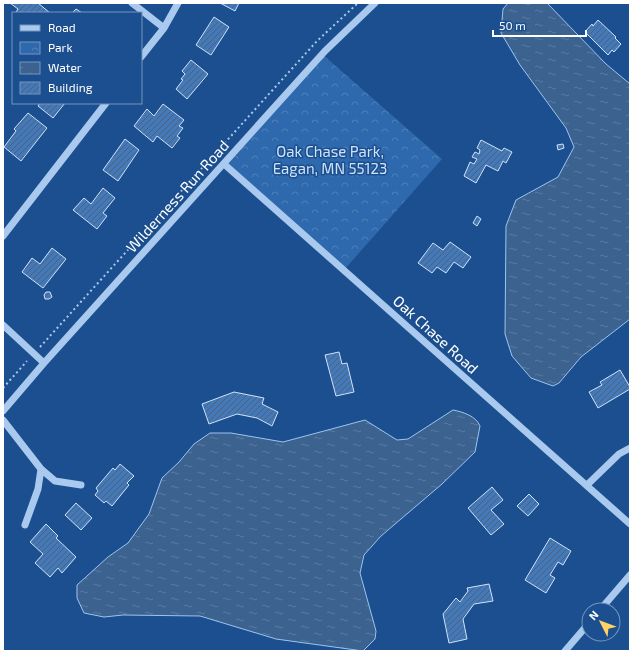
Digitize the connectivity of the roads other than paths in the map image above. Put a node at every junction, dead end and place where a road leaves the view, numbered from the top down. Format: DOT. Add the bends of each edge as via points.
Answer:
graph roads {
  1 [pos="132,3"];
  2 [pos="178,3"];
  3 [pos="375,3"];
  4 [pos="164,28"];
  5 [pos="142,56"];
  6 [pos="105,104"];
  7 [pos="224,164"];
  8 [pos="3,236"];
  9 [pos="3,325"];
  10 [pos="44,363"];
  11 [pos="3,411"];
  12 [pos="3,420"];
  13 [pos="630,448"];
  14 [pos="41,468"];
  15 [pos="81,485"];
  16 [pos="587,486"];
  17 [pos="630,524"];
  18 [pos="25,525"];
  19 [pos="630,575"];
  20 [pos="607,602"];
  21 [pos="581,632"];
  22 [pos="564,651"];
  1 -- 4 [label="street"];
  2 -- 4 [label="street"];
  3 -- 7 [label="street, Wilderness Run Road" via="325,50"];
  4 -- 5 [label="street"];
  6 -- 8 [label="street"];
  7 -- 10 [label="street, Wilderness Run Road"];
  7 -- 16 [label="street, Oak Chase Road"];
  9 -- 10 [label="street"];
  10 -- 11 [label="street, Wilderness Run Road"];
  12 -- 14 [label="street"];
  13 -- 16 [label="street" via="619,454"];
  14 -- 15 [label="street" via="55,481"];
  14 -- 18 [label="street" via="38,489"];
  16 -- 17 [label="street, Oak Chase Road"];
  19 -- 20 [label="street"];
  21 -- 22 [label="street"];
}
